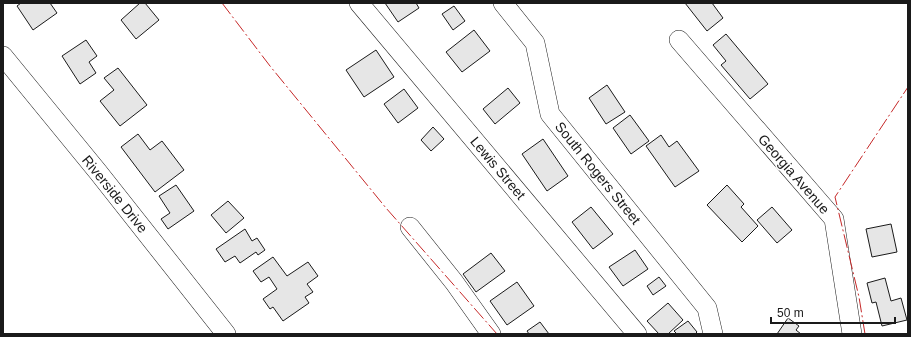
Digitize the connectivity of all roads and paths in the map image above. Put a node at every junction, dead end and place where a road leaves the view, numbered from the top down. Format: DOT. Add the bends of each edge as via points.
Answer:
graph roads {
  1 [pos="359,3"];
  2 [pos="503,3"];
  3 [pos="679,40"];
  4 [pos="3,56"];
  5 [pos="410,227"];
  6 [pos="226,334"];
  7 [pos="491,334"];
  8 [pos="637,334"];
  9 [pos="713,334"];
  10 [pos="852,334"];
  1 -- 8 [label="street, Lewis Street"];
  2 -- 9 [label="street, South Rogers Street" via="535,43 550,114 707,308"];
  3 -- 10 [label="street, Georgia Avenue" via="834,219"];
  4 -- 6 [label="street, Riverside Drive"];
  5 -- 7 [label="street"];
}
